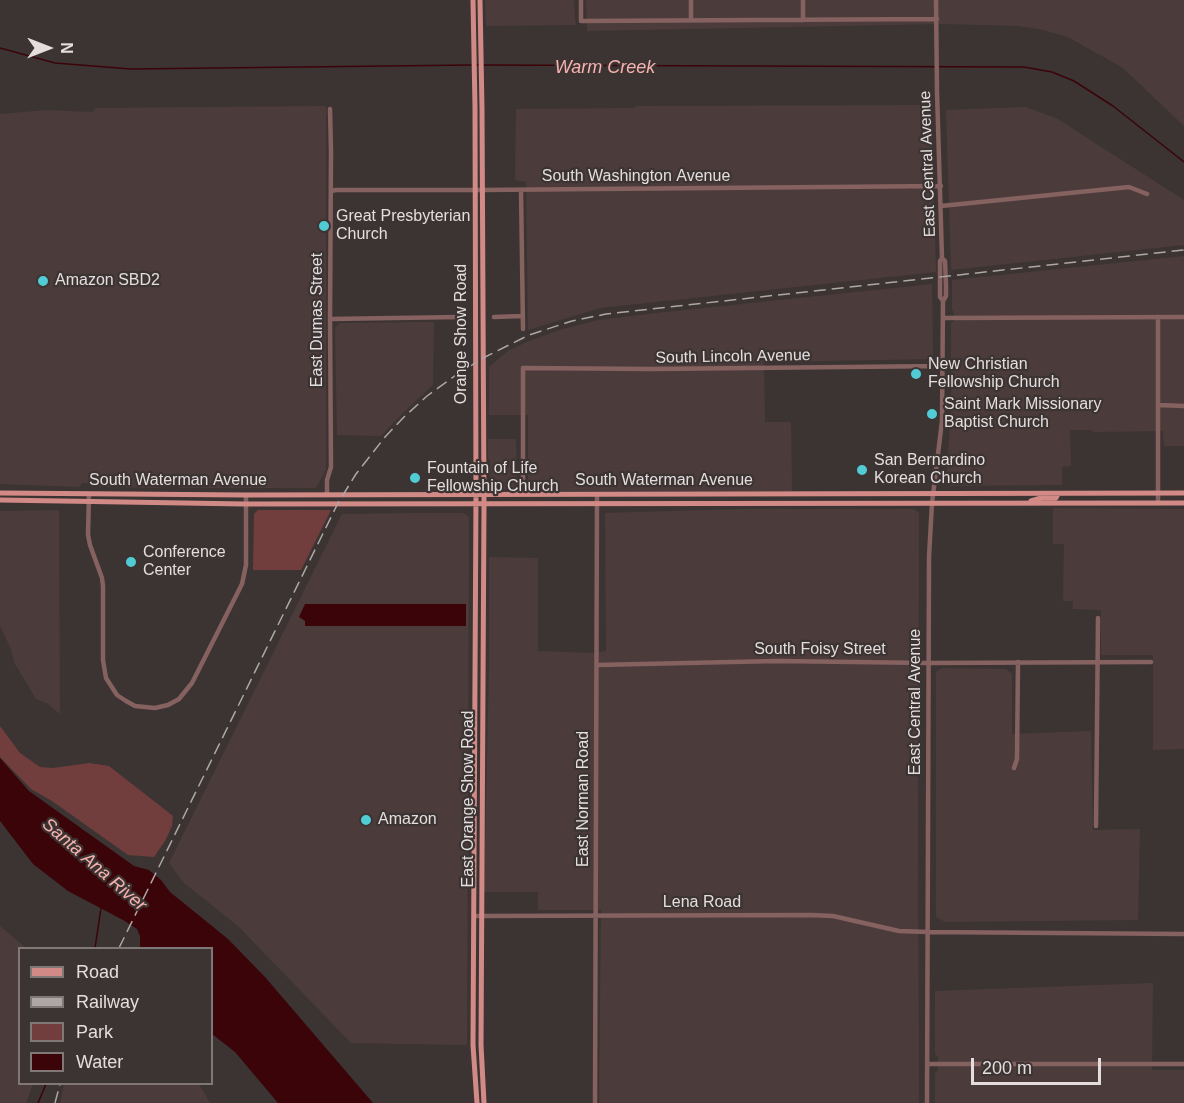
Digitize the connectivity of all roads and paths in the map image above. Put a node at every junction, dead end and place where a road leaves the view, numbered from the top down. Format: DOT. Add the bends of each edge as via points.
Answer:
graph roads {
  1 [pos="472,0"];
  2 [pos="480,0"];
  3 [pos="581,0"];
  4 [pos="691,0"];
  5 [pos="803,0"];
  6 [pos="936,0"];
  7 [pos="936,19"];
  8 [pos="691,20"];
  9 [pos="803,20"];
  10 [pos="330,108"];
  11 [pos="941,186"];
  12 [pos="475,190"];
  13 [pos="482,190"];
  14 [pos="521,190"];
  15 [pos="331,191"];
  16 [pos="1147,194"];
  17 [pos="941,206"];
  18 [pos="522,316"];
  19 [pos="494,317"];
  20 [pos="1158,317"];
  21 [pos="1184,317"];
  22 [pos="459,318"];
  23 [pos="943,318"];
  24 [pos="330,319"];
  25 [pos="523,329"];
  26 [pos="943,366"];
  27 [pos="1158,405"];
  28 [pos="1184,406"];
  29 [pos="0,493"];
  30 [pos="1158,493"];
  31 [pos="1184,493"];
  32 [pos="89,494"];
  33 [pos="476,494"];
  34 [pos="483,494"];
  35 [pos="523,494"];
  36 [pos="934,494"];
  37 [pos="1058,494"];
  38 [pos="246,495"];
  39 [pos="327,495"];
  40 [pos="597,495"];
  41 [pos="0,500"];
  42 [pos="89,502"];
  43 [pos="597,503"];
  44 [pos="932,503"];
  45 [pos="1021,503"];
  46 [pos="1158,503"];
  47 [pos="1184,503"];
  48 [pos="246,504"];
  49 [pos="476,504"];
  50 [pos="484,504"];
  51 [pos="1098,618"];
  52 [pos="475,648"];
  53 [pos="483,649"];
  54 [pos="1018,662"];
  55 [pos="1098,662"];
  56 [pos="1151,662"];
  57 [pos="928,663"];
  58 [pos="597,665"];
  59 [pos="1014,768"];
  60 [pos="1096,826"];
  61 [pos="474,916"];
  62 [pos="481,916"];
  63 [pos="596,916"];
  64 [pos="928,932"];
  65 [pos="1184,934"];
  66 [pos="473,978"];
  67 [pos="481,978"];
  68 [pos="927,1064"];
  69 [pos="1184,1064"];
  70 [pos="476,1100"];
  71 [pos="484,1100"];
  72 [pos="595,1103"];
  73 [pos="927,1103"];
  1 -- 12 [label="main road, Orange Show Road"];
  2 -- 13 [label="main road, Orange Show Road"];
  3 -- 8 [label="street" via="581,21"];
  4 -- 8 [label="street"];
  5 -- 9 [label="street"];
  6 -- 7 [label="street, East Central Avenue"];
  7 -- 9 [label="street"];
  7 -- 11 [label="street, East Central Avenue"];
  8 -- 9 [label="street"];
  10 -- 15 [label="street, East Dumas Street"];
  11 -- 14 [label="street, South Washington Avenue"];
  11 -- 17 [label="street, East Central Avenue"];
  12 -- 13 [label="street, South Washington Avenue"];
  12 -- 15 [label="street, South Washington Avenue"];
  12 -- 33 [label="main road, Orange Show Road"];
  13 -- 14 [label="street, South Washington Avenue"];
  13 -- 34 [label="main road, Orange Show Road"];
  14 -- 18 [label="street"];
  15 -- 24 [label="street, East Dumas Street"];
  16 -- 17 [label="street" via="1129,186"];
  17 -- 23 [label="street, East Central Avenue" via="946,286"];
  18 -- 19 [label="street"];
  18 -- 25 [label="street"];
  20 -- 21 [label="street"];
  20 -- 23 [label="street"];
  20 -- 27 [label="street"];
  22 -- 24 [label="street"];
  23 -- 26 [label="street, East Central Avenue"];
  24 -- 39 [label="street, East Dumas Street" via="331,467"];
  26 -- 35 [label="street, South Lincoln Avenue" via="523,368"];
  26 -- 36 [label="street, East Central Avenue"];
  27 -- 28 [label="street"];
  27 -- 30 [label="street"];
  29 -- 32 [label="main road, South Waterman Avenue"];
  30 -- 31 [label="main road, South Waterman Avenue"];
  30 -- 37 [label="main road, South Waterman Avenue"];
  30 -- 46 [label="street"];
  32 -- 38 [label="main road, South Waterman Avenue"];
  32 -- 42 [label="street"];
  33 -- 34 [label="main road, South Waterman Avenue"];
  33 -- 39 [label="main road, South Waterman Avenue"];
  33 -- 49 [label="main road, East Orange Show Road"];
  34 -- 35 [label="main road, South Waterman Avenue"];
  34 -- 50 [label="main road, East Orange Show Road"];
  35 -- 40 [label="main road, South Waterman Avenue"];
  36 -- 37 [label="main road, South Waterman Avenue"];
  36 -- 40 [label="main road, South Waterman Avenue"];
  36 -- 44 [label="street, East Central Avenue"];
  37 -- 45 [label="main road" via="1056,498"];
  38 -- 39 [label="main road, South Waterman Avenue"];
  38 -- 48 [label="street"];
  40 -- 43 [label="street, East Norman Road"];
  41 -- 42 [label="main road, South Waterman Avenue"];
  42 -- 48 [label="main road, South Waterman Avenue"];
  42 -- 48 [label="street" via="88,535 103,586 106,678 126,701 155,708 179,699 192,683 242,584 246,565"];
  43 -- 44 [label="main road, South Waterman Avenue"];
  43 -- 50 [label="main road, South Waterman Avenue"];
  43 -- 58 [label="street, East Norman Road"];
  44 -- 45 [label="main road, South Waterman Avenue"];
  44 -- 57 [label="street, East Central Avenue"];
  45 -- 46 [label="main road, South Waterman Avenue"];
  46 -- 47 [label="main road, South Waterman Avenue"];
  48 -- 49 [label="main road, South Waterman Avenue"];
  49 -- 50 [label="main road, South Waterman Avenue"];
  49 -- 52 [label="main road, East Orange Show Road"];
  50 -- 53 [label="main road, East Orange Show Road"];
  51 -- 55 [label="street"];
  52 -- 53 [label="main road"];
  52 -- 61 [label="main road, East Orange Show Road"];
  53 -- 62 [label="main road, East Orange Show Road"];
  54 -- 55 [label="street, South Foisy Street"];
  54 -- 57 [label="street, South Foisy Street"];
  54 -- 59 [label="street"];
  55 -- 56 [label="street, South Foisy Street"];
  55 -- 60 [label="street"];
  57 -- 58 [label="street, South Foisy Street"];
  57 -- 64 [label="street, East Central Avenue"];
  58 -- 63 [label="street, East Norman Road"];
  61 -- 62 [label="street, Lena Road"];
  61 -- 66 [label="main road, East Orange Show Road"];
  62 -- 63 [label="street, Lena Road"];
  62 -- 67 [label="main road, East Orange Show Road"];
  63 -- 64 [label="street, Lena Road" via="812,915 899,931"];
  63 -- 72 [label="street, East Norman Road"];
  64 -- 65 [label="street, Lena Road"];
  64 -- 68 [label="street, East Central Avenue"];
  66 -- 67 [label="main road"];
  66 -- 70 [label="main road, East Orange Show Road"];
  67 -- 71 [label="main road, East Orange Show Road"];
  68 -- 69 [label="street"];
  68 -- 73 [label="street, East Central Avenue"];
  70 -- 71 [label="main road"];
}
